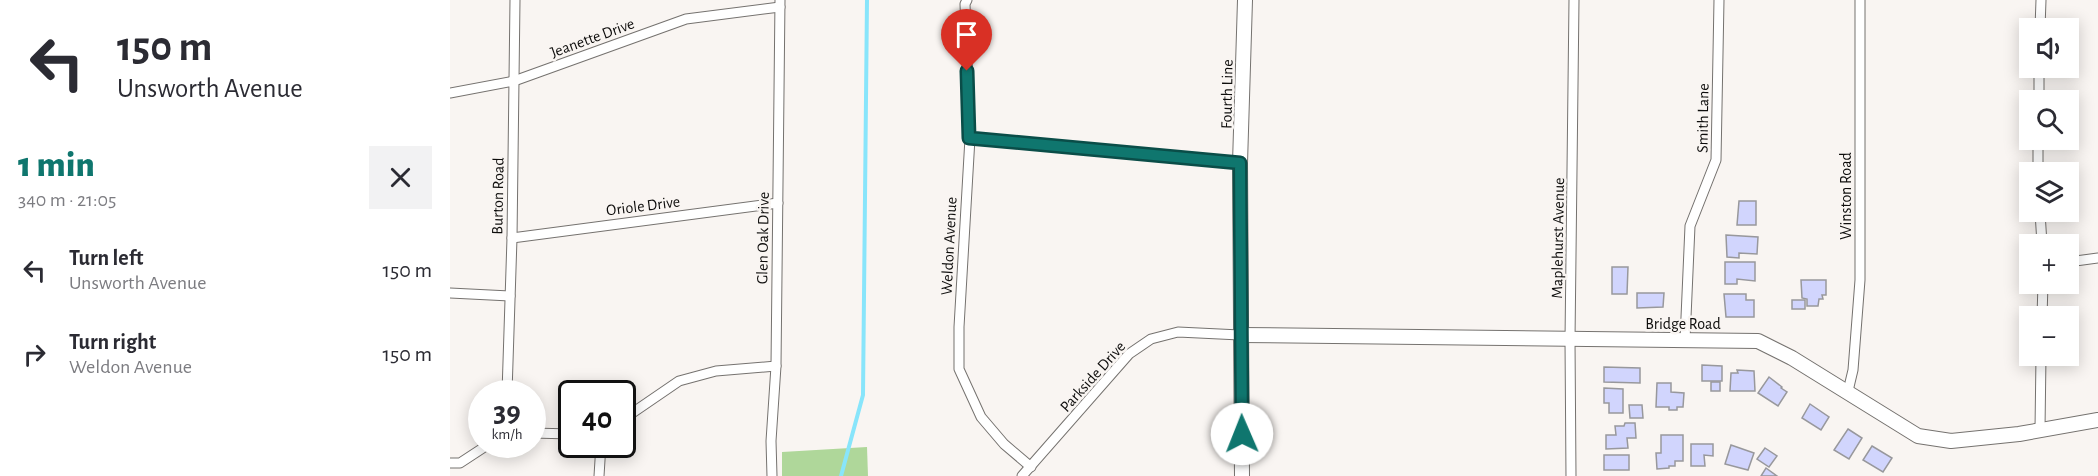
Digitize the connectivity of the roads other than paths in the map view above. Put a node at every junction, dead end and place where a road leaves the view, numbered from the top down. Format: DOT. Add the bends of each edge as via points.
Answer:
graph roads {
  1 [pos="515,0"];
  2 [pos="967,0"];
  3 [pos="1245,0"];
  4 [pos="1574,0"];
  5 [pos="1719,0"];
  6 [pos="1860,0"];
  7 [pos="2041,0"];
  8 [pos="780,4"];
  9 [pos="2040,18"];
  10 [pos="514,81"];
  11 [pos="450,93"];
  12 [pos="969,138"];
  13 [pos="1240,163"];
  14 [pos="777,203"];
  15 [pos="512,238"];
  16 [pos="2098,258"];
  17 [pos="2079,261"];
  18 [pos="450,293"];
  19 [pos="510,296"];
  20 [pos="1240,335"];
  21 [pos="1570,340"];
  22 [pos="1685,340"];
  23 [pos="776,366"];
  24 [pos="2042,366"];
  25 [pos="507,380"];
  26 [pos="1848,391"];
  27 [pos="636,410"];
  28 [pos="2098,420"];
  29 [pos="2040,429"];
  30 [pos="468,458"];
  31 [pos="600,458"];
  32 [pos="450,463"];
  33 [pos="1032,467"];
  34 [pos="599,476"];
  35 [pos="772,476"];
  36 [pos="1022,476"];
  37 [pos="1242,476"];
  38 [pos="1571,476"];
  1 -- 10 [label="street, Burton Road"];
  2 -- 12 [label="street, Weldon Avenue"];
  3 -- 13 [label="street, Fourth Line"];
  4 -- 21 [label="street, Maplehurst Avenue"];
  5 -- 22 [label="street, Smith Lane" via="1716,160 1690,226"];
  6 -- 26 [label="street, Winston Road" via="1860,280"];
  7 -- 9 [label="street"];
  8 -- 10 [label="street, Jeanette Drive" via="686,19"];
  8 -- 14 [label="street, Glen Oak Drive"];
  10 -- 11 [label="street, Jeanette Drive"];
  10 -- 15 [label="street, Burton Road"];
  12 -- 13 [label="street"];
  12 -- 33 [label="street, Weldon Avenue" via="958,369 981,417 1004,444"];
  13 -- 20 [label="street, Fourth Line"];
  14 -- 15 [label="street, Oriole Drive"];
  14 -- 23 [label="street, Glen Oak Drive"];
  15 -- 19 [label="street, Burton Road"];
  16 -- 17 [label="street"];
  18 -- 19 [label="street"];
  19 -- 25 [label="street, Burton Road"];
  20 -- 21 [label="street, Bridge Road"];
  20 -- 33 [label="street, Parkside Drive" via="1178,332 1151,339 1129,354"];
  20 -- 37 [label="street, Fourth Line"];
  21 -- 22 [label="street, Bridge Road"];
  21 -- 38 [label="street, Maplehurst Avenue"];
  22 -- 26 [label="street, Bridge Road" via="1758,341"];
  23 -- 27 [label="street" via="716,371 679,381"];
  23 -- 35 [label="street, Glen Oak Drive"];
  24 -- 29 [label="street"];
  26 -- 29 [label="street, Bridge Road" via="1918,436 1951,441"];
  28 -- 29 [label="street, Bridge Road"];
  30 -- 32 [label="street"];
  31 -- 34 [label="street"];
  33 -- 36 [label="street, Parkside Drive"];
}
